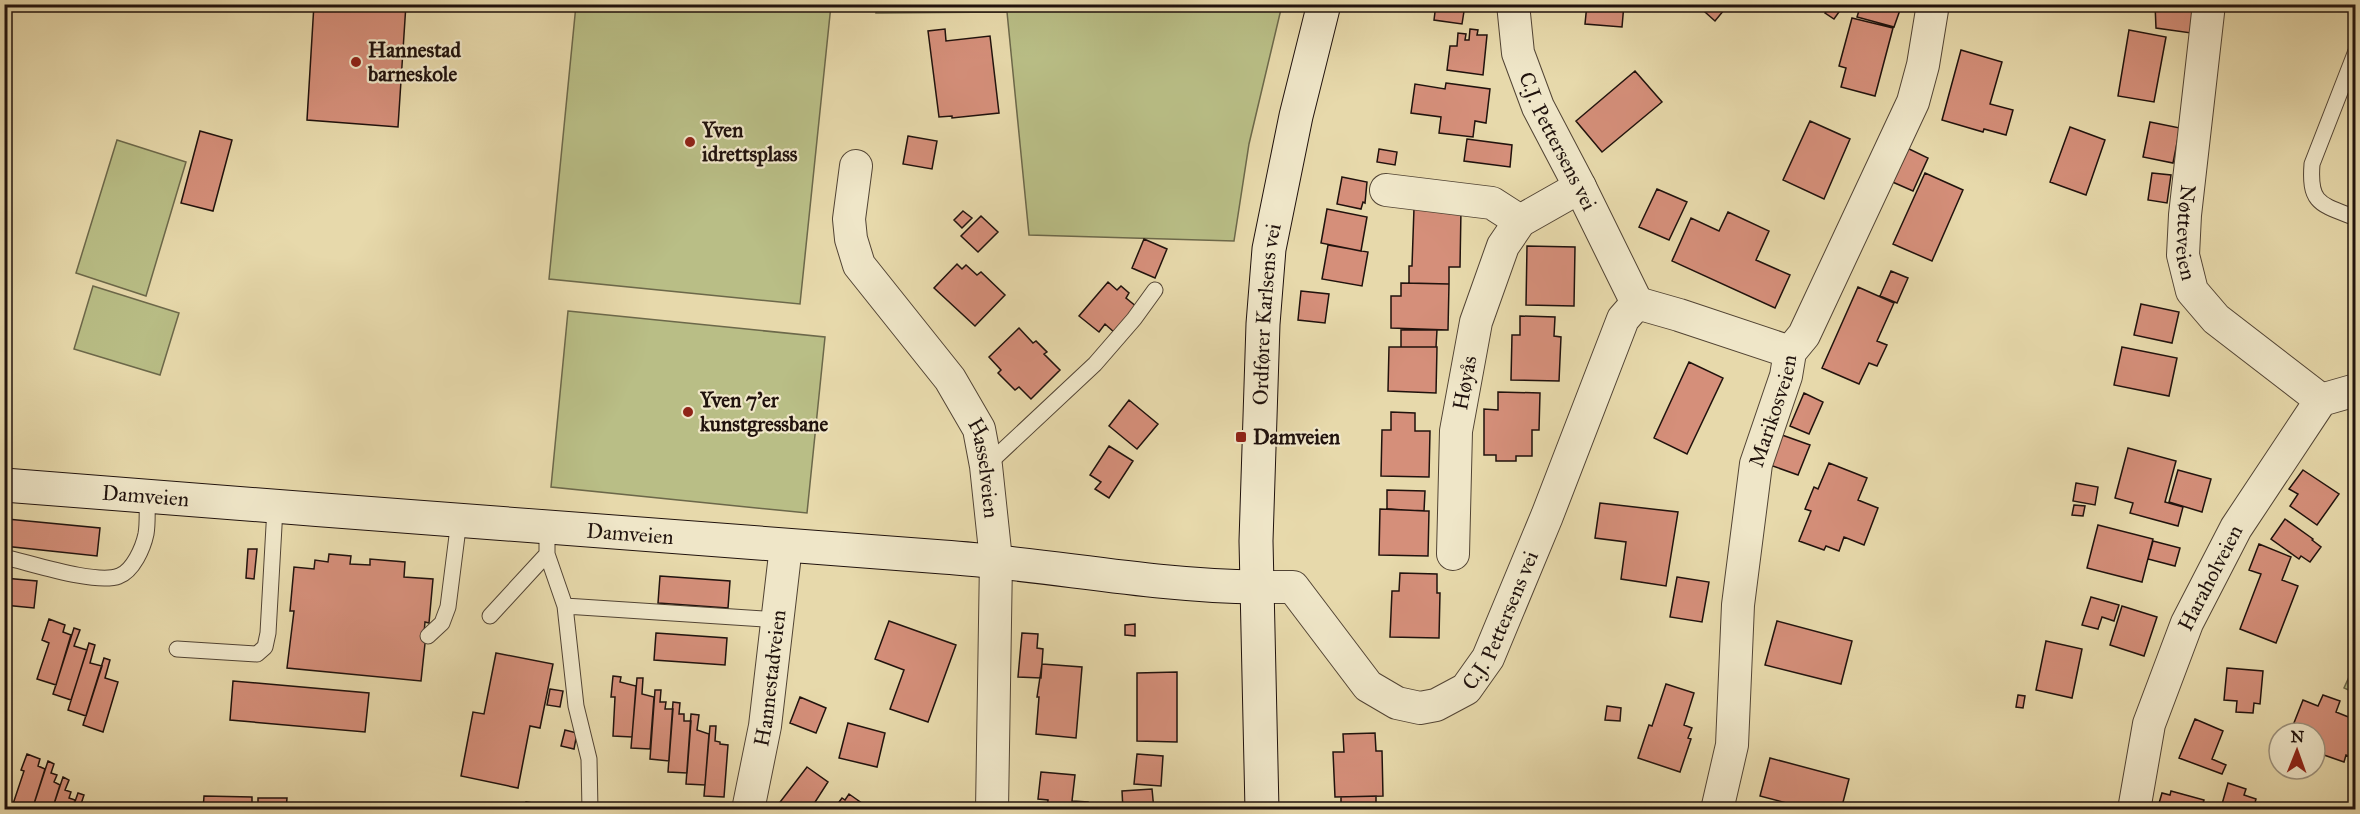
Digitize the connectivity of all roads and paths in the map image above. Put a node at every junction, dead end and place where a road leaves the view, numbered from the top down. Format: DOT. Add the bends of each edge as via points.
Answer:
graph roads {
  1 [pos="1324,4"];
  2 [pos="1513,4"];
  3 [pos="1933,4"];
  4 [pos="2209,4"];
  5 [pos="2355,51"];
  6 [pos="856,166"];
  7 [pos="1580,187"];
  8 [pos="1386,190"];
  9 [pos="2355,218"];
  10 [pos="1520,221"];
  11 [pos="1155,290"];
  12 [pos="1637,303"];
  13 [pos="1790,352"];
  14 [pos="2355,390"];
  15 [pos="2321,399"];
  16 [pos="986,466"];
  17 [pos="4,486"];
  18 [pos="147,496"];
  19 [pos="275,508"];
  20 [pos="459,520"];
  21 [pos="547,540"];
  22 [pos="786,546"];
  23 [pos="1452,554"];
  24 [pos="4,557"];
  25 [pos="996,560"];
  26 [pos="1257,587"];
  27 [pos="566,606"];
  28 [pos="490,616"];
  29 [pos="778,620"];
  30 [pos="428,636"];
  31 [pos="177,649"];
  32 [pos="590,810"];
  33 [pos="748,810"];
  34 [pos="992,810"];
  35 [pos="1262,810"];
  36 [pos="1717,810"];
  37 [pos="2134,810"];
  1 -- 26 [label="street, Ordfører Karlsens vei" via="1269,249"];
  2 -- 7 [label="street, C.J. Pettersens vei" via="1518,53 1538,107"];
  3 -- 13 [label="street, Marikosveien" via="1913,102 1804,335"];
  4 -- 15 [label="street, Nøtteveien" via="2185,215 2183,255 2192,291 2216,319"];
  5 -- 9 [label="lane" via="2312,164 2311,184 2314,196 2321,202"];
  6 -- 16 [label="street, Hasselveien" via="849,219 859,265 950,379 979,429"];
  7 -- 10 [label="street, Høyås"];
  7 -- 12 [label="street, C.J. Pettersens vei"];
  8 -- 10 [label="street" via="1492,202"];
  10 -- 23 [label="street, Høyås" via="1503,246 1476,322 1456,431"];
  11 -- 16 [label="lane" via="1095,364"];
  12 -- 13 [label="street"];
  12 -- 26 [label="street, C.J. Pettersens vei" via="1623,319 1488,658 1466,689 1436,705 1420,708 1397,703 1368,686 1293,587"];
  13 -- 36 [label="street, Marikosveien" via="1786,376 1756,464 1738,605 1732,745"];
  14 -- 15 [label="street"];
  15 -- 37 [label="street, Haraholveien" via="2236,528 2187,623 2149,724"];
  16 -- 25 [label="street, Hasselveien"];
  17 -- 18 [label="street, Damveien"];
  18 -- 19 [label="street, Damveien"];
  18 -- 24 [label="lane" via="146,534 128,571 119,576 99,579"];
  19 -- 20 [label="street, Damveien"];
  19 -- 31 [label="lane" via="265,647 257,654"];
  20 -- 21 [label="street, Damveien"];
  20 -- 30 [label="lane" via="448,607 442,623"];
  21 -- 22 [label="street, Damveien"];
  21 -- 27 [label="lane"];
  21 -- 28 [label="lane"];
  22 -- 25 [label="street, Damveien"];
  22 -- 29 [label="street, Hannestadveien"];
  25 -- 26 [label="street, Damveien" via="1213,586"];
  25 -- 34 [label="street, Hasselveien"];
  26 -- 35 [label="street, Ordfører Karlsens vei"];
  27 -- 29 [label="lane"];
  27 -- 32 [label="lane" via="576,706 589,759"];
  29 -- 33 [label="street, Hannestadveien" via="765,726"];
}
